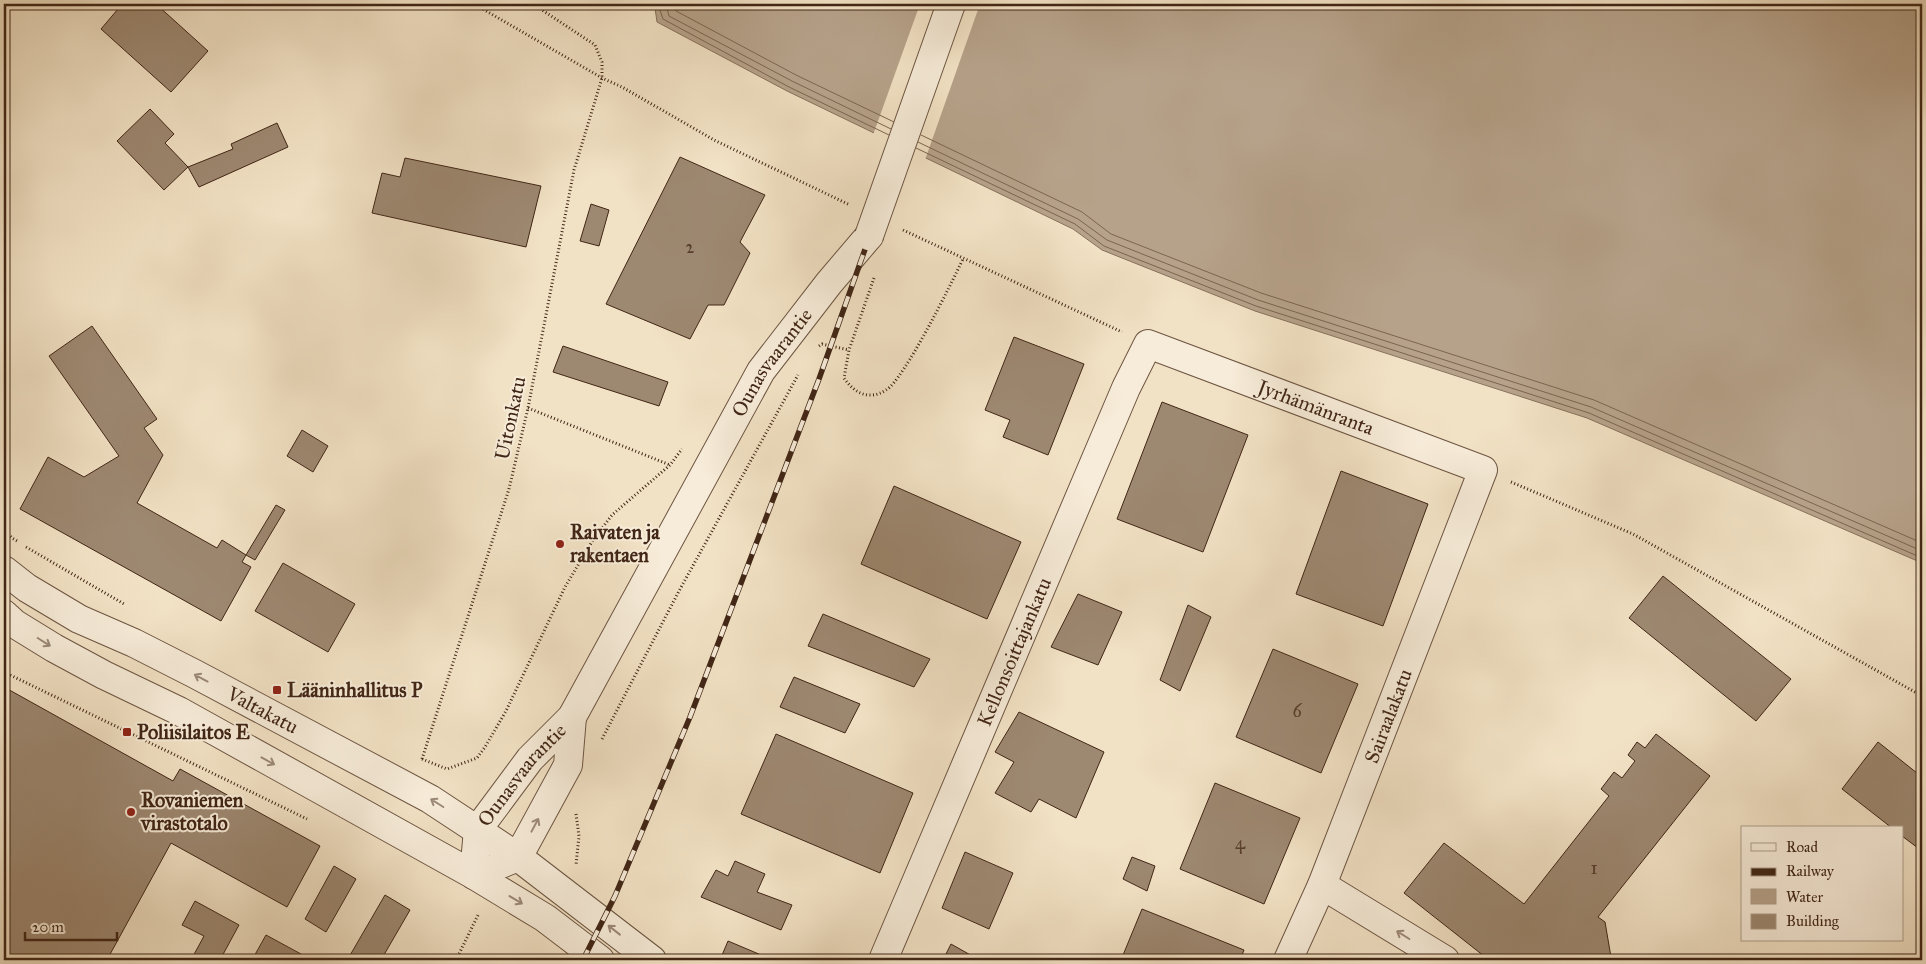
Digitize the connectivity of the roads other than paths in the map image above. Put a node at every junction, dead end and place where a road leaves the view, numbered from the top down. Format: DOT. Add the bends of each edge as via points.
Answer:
graph roads {
  1 [pos="951,4"];
  2 [pos="1148,344"];
  3 [pos="1483,470"];
  4 [pos="4,570"];
  5 [pos="4,614"];
  6 [pos="572,717"];
  7 [pos="478,830"];
  8 [pos="518,857"];
  9 [pos="474,875"];
  10 [pos="1322,885"];
  11 [pos="600,960"];
  12 [pos="652,960"];
  13 [pos="883,960"];
  14 [pos="1288,960"];
  15 [pos="1445,960"];
  1 -- 6 [label="street, Ounasvaarantie, bridge" via="869,236 761,371"];
  2 -- 3 [label="street, Jyrhämänranta"];
  2 -- 13 [label="street, Kellonsoittajankatu" via="1126,388"];
  3 -- 10 [label="street, Sairaalakatu"];
  7 -- 4 [label="street, Valtakatu, one-way" via="430,799 195,674 79,619"];
  5 -- 9 [label="street, Valtakatu, one-way" via="54,648 179,712"];
  6 -- 7 [label="street, Ounasvaarantie" via="530,759"];
  8 -- 6 [label="street, Ounasvaarantie, one-way" via="568,765"];
  7 -- 8 [label="street, Valtakatu"];
  7 -- 9 [label="street, Ounasvaarantie"];
  8 -- 9 [label="street"];
  12 -- 8 [label="street, Valtakatu, one-way"];
  9 -- 11 [label="street, Valtakatu, one-way" via="545,918"];
  10 -- 14 [label="street, Sairaalakatu"];
  15 -- 10 [label="street, one-way"];
}
